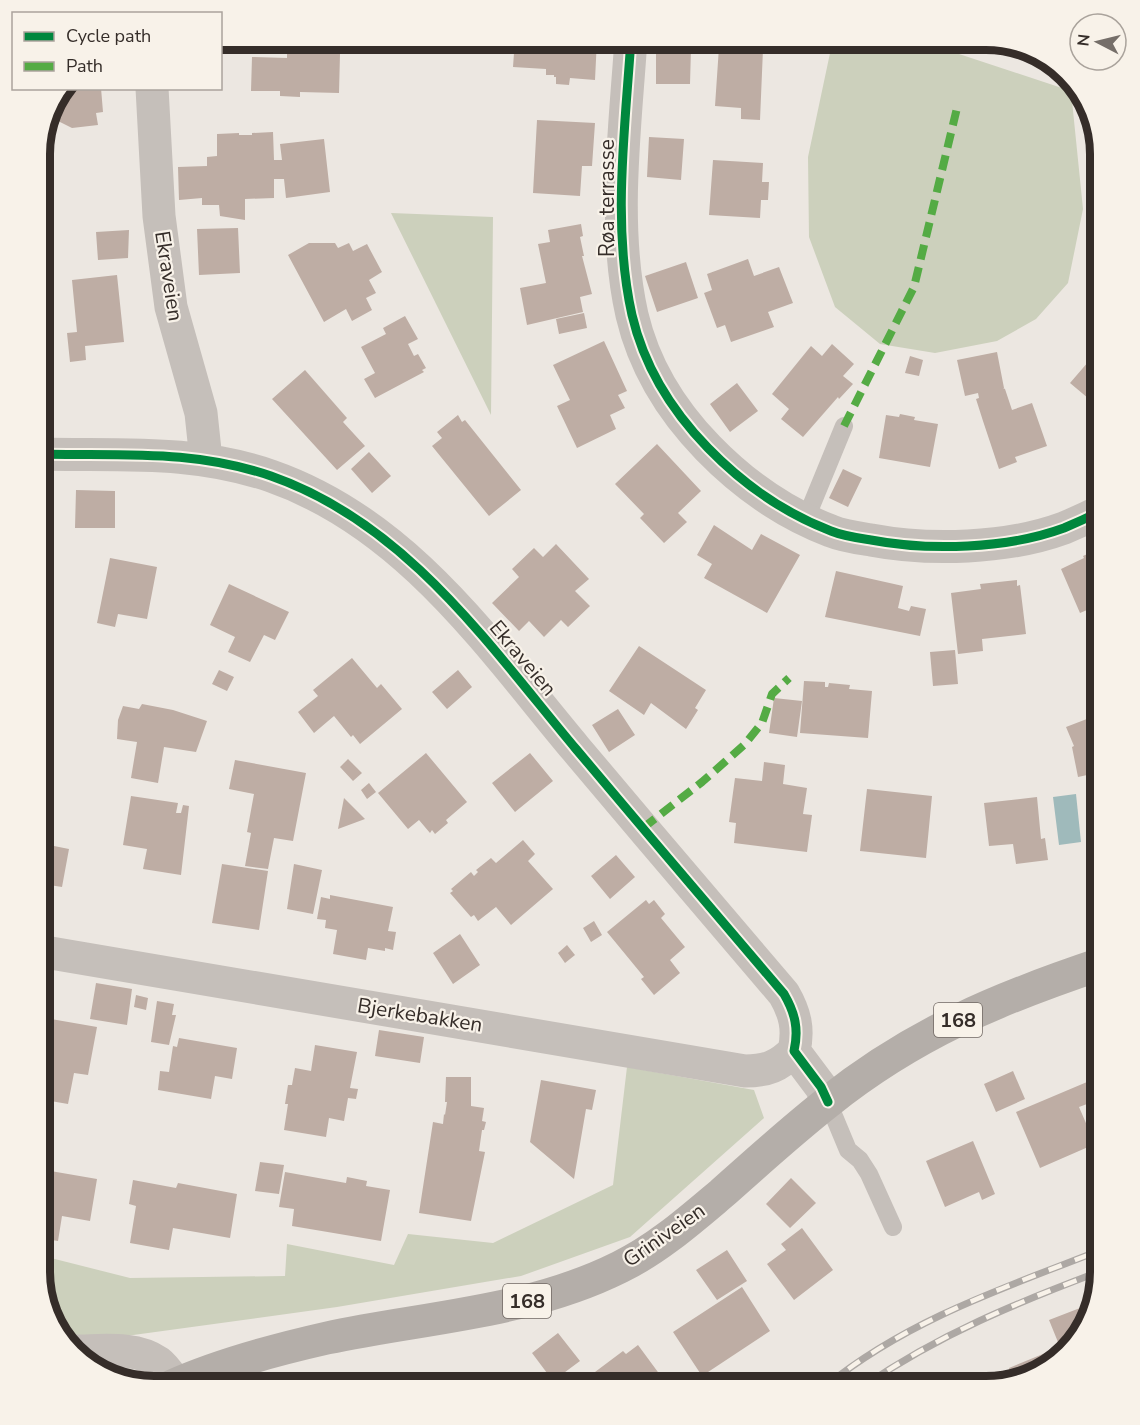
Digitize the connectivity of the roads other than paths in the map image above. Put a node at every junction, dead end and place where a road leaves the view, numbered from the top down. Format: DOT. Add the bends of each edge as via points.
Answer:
graph roads {
  1 [pos="629,50"];
  2 [pos="152,90"];
  3 [pos="844,426"];
  4 [pos="50,454"];
  5 [pos="206,460"];
  6 [pos="1090,516"];
  7 [pos="805,520"];
  8 [pos="50,953"];
  9 [pos="1090,968"];
  10 [pos="794,1051"];
  11 [pos="828,1102"];
  12 [pos="893,1227"];
  13 [pos="86,1350"];
  14 [pos="168,1376"];
  15 [pos="199,1376"];
  1 -- 7 [label="street, Røa terrasse" via="622,232 625,278 646,357 664,394 685,424 729,470"];
  2 -- 5 [label="street, Ekraveien" via="159,216 171,307 201,413"];
  3 -- 7 [label="lane"];
  4 -- 5 [label="street, Ekraveien" via="144,454"];
  5 -- 10 [label="street, Ekraveien" via="273,477 335,506 372,528 428,577 784,994 796,1020"];
  6 -- 7 [label="street, Røa terrasse" via="1021,539 939,548 896,545 834,533"];
  8 -- 10 [label="street, Bjerkebakken" via="745,1071 775,1067"];
  9 -- 11 [label="main road, Griniveien / 168" via="1006,998 943,1027"];
  10 -- 11 [label="street"];
  11 -- 12 [label="lane" via="848,1150 869,1174"];
  11 -- 15 [label="main road, Griniveien / 168" via="672,1234 596,1278 485,1311 328,1338 256,1356"];
  13 -- 14 [label="street" via="144,1355 158,1362"];
}
